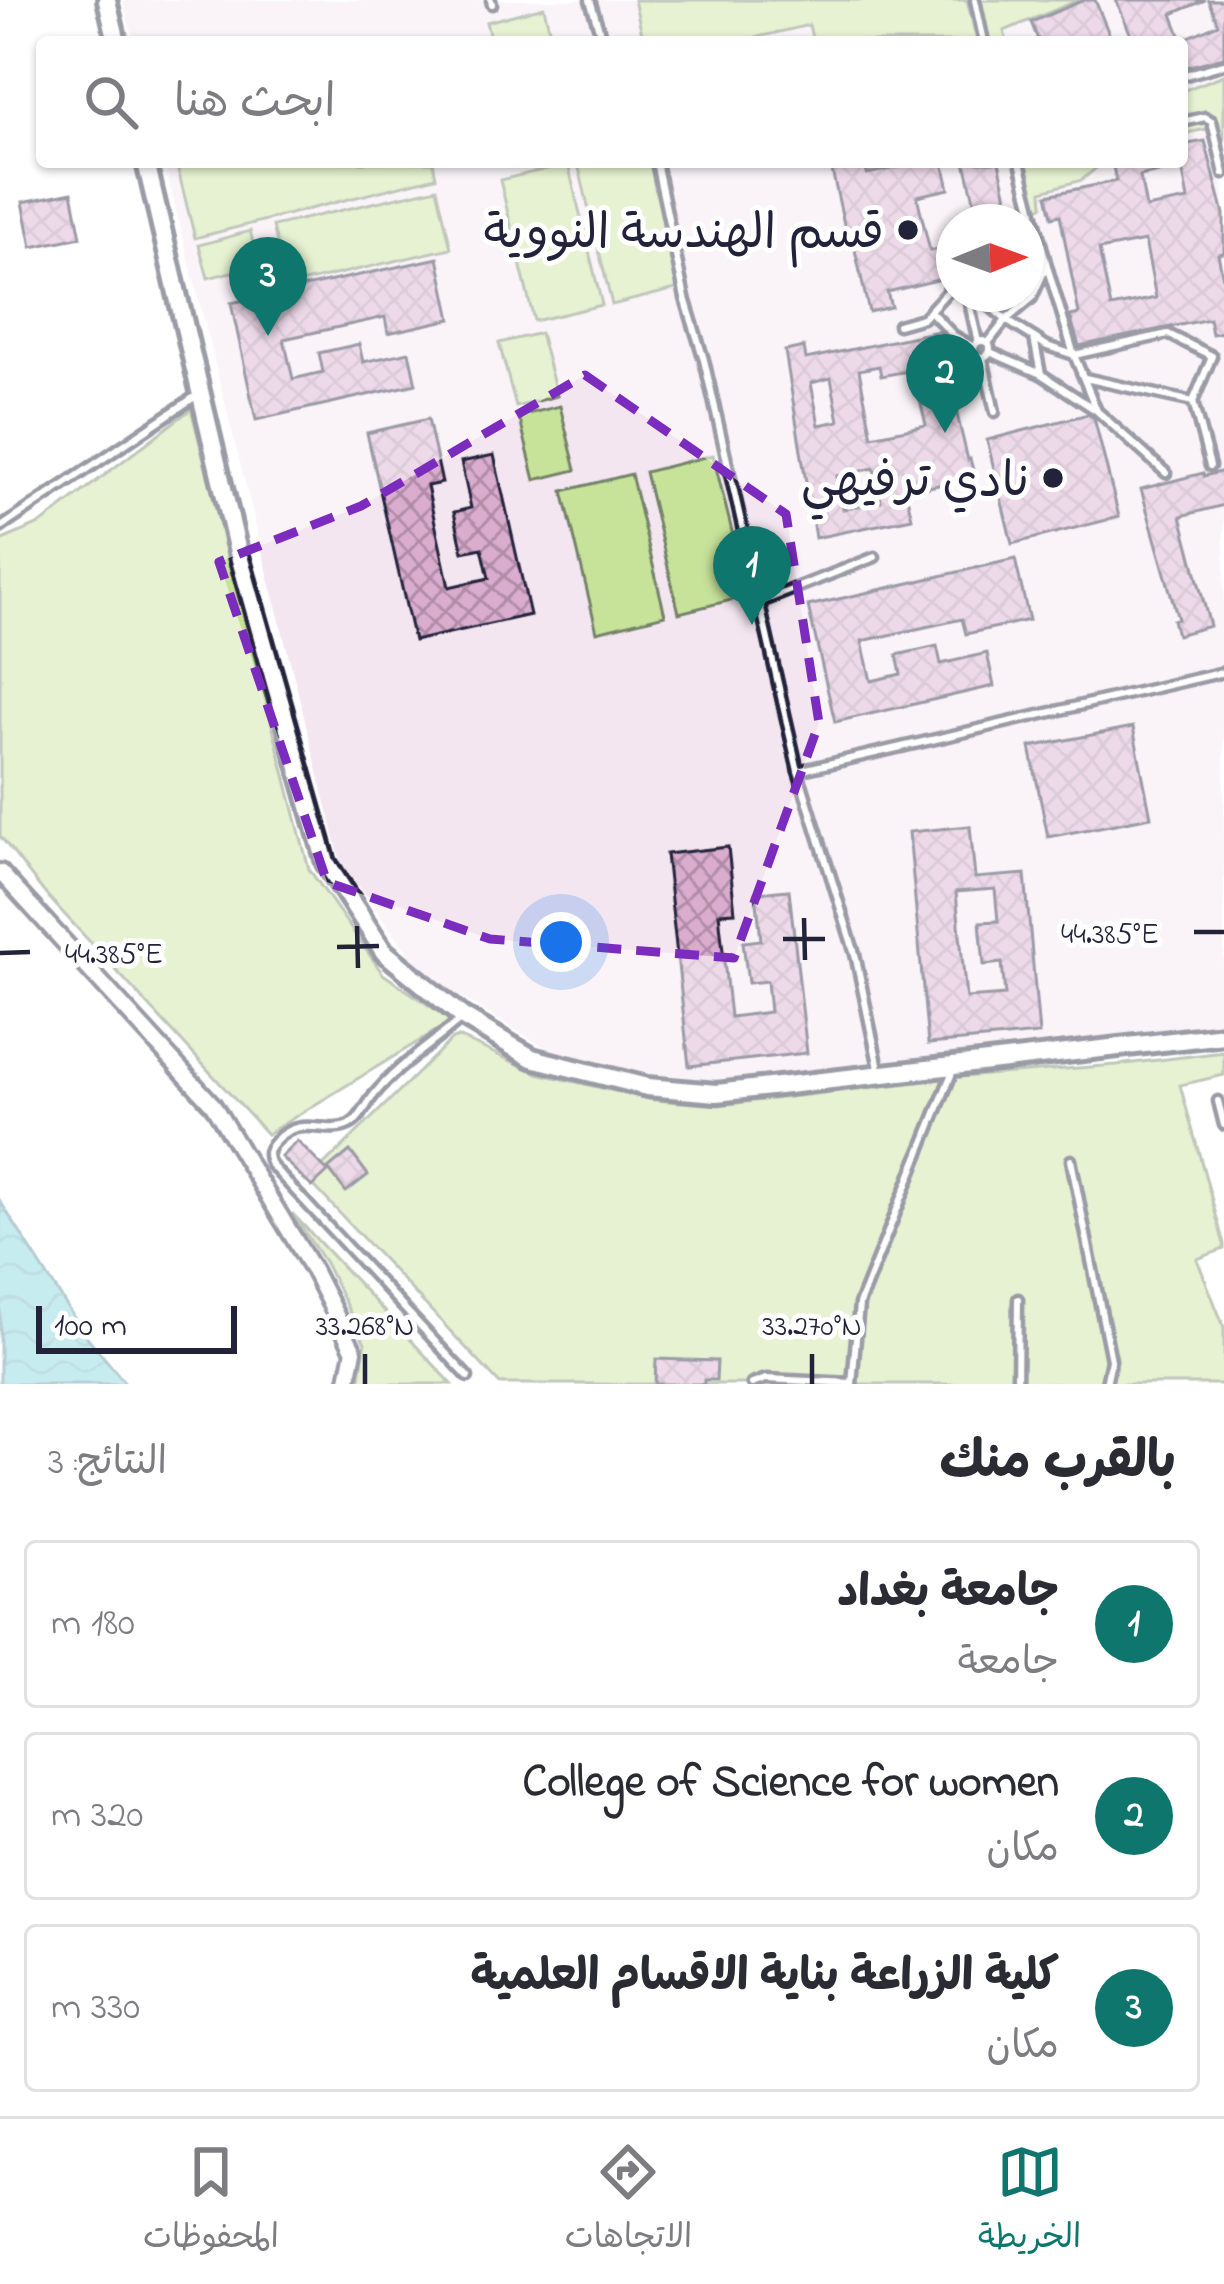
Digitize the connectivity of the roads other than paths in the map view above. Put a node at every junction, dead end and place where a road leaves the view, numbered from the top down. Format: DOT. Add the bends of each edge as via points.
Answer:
graph roads {
  1 [pos="107,0"];
  2 [pos="590,0"];
  3 [pos="975,0"];
  4 [pos="116,36"];
  5 [pos="601,36"];
  6 [pos="983,36"];
  7 [pos="1224,64"];
  8 [pos="1188,74"];
  9 [pos="1188,121"];
  10 [pos="147,168"];
  11 [pos="657,168"];
  12 [pos="1022,168"];
  13 [pos="1224,174"];
  14 [pos="1047,266"];
  15 [pos="1044,267"];
  16 [pos="936,305"];
  17 [pos="931,311"];
  18 [pos="972,312"];
  19 [pos="997,312"];
  20 [pos="1006,320"];
  21 [pos="898,325"];
  22 [pos="1034,338"];
  23 [pos="983,348"];
  24 [pos="1074,355"];
  25 [pos="1041,374"];
  26 [pos="1084,378"];
  27 [pos="202,392"];
  28 [pos="1193,402"];
  29 [pos="1097,411"];
  30 [pos="994,412"];
  31 [pos="1210,466"];
  32 [pos="1166,473"];
  33 [pos="0,528"];
  34 [pos="875,557"];
  35 [pos="758,603"];
  36 [pos="1224,671"];
  37 [pos="797,771"];
  38 [pos="0,872"];
  39 [pos="463,1017"];
  40 [pos="1224,1035"];
  41 [pos="955,1065"];
  42 [pos="880,1074"];
  43 [pos="1218,1101"];
  44 [pos="1224,1125"];
  45 [pos="1071,1160"];
  46 [pos="1018,1299"];
  47 [pos="468,1377"];
  48 [pos="852,1383"];
  49 [pos="347,1384"];
  50 [pos="752,1384"];
  51 [pos="1017,1384"];
  52 [pos="1106,1384"];
  1 -- 4 [label="street"];
  2 -- 5 [label="lane"];
  3 -- 6 [label="lane"];
  7 -- 8 [label="lane"];
  9 -- 13 [label="lane" via="1213,121"];
  10 -- 27 [label="street"];
  11 -- 35 [label="lane"];
  12 -- 14 [label="lane"];
  14 -- 15 [label="lane"];
  14 -- 20 [label="lane" via="1032,298"];
  14 -- 24 [label="lane"];
  16 -- 17 [label="lane"];
  17 -- 21 [label="lane"];
  17 -- 23 [label="lane" via="953,335"];
  18 -- 23 [label="lane"];
  19 -- 20 [label="lane"];
  20 -- 22 [label="lane"];
  20 -- 23 [label="lane"];
  22 -- 24 [label="lane"];
  22 -- 25 [label="lane"];
  23 -- 25 [label="lane"];
  23 -- 30 [label="lane"];
  24 -- 26 [label="lane"];
  24 -- 28 [label="lane" via="1168,334 1212,356"];
  25 -- 29 [label="lane"];
  26 -- 28 [label="lane"];
  26 -- 29 [label="lane"];
  27 -- 33 [label="lane"];
  27 -- 39 [label="street" via="239,556 326,862 384,952"];
  28 -- 31 [label="lane"];
  29 -- 32 [label="lane"];
  34 -- 35 [label="lane"];
  35 -- 37 [label="lane"];
  36 -- 37 [label="lane"];
  37 -- 42 [label="lane" via="855,954"];
  38 -- 49 [label="street" via="213,1106 354,1352"];
  39 -- 42 [label="street" via="532,1058 646,1087 717,1094"];
  39 -- 47 [label="lane" via="382,1085 347,1127 297,1128 267,1155"];
  40 -- 41 [label="street"];
  41 -- 42 [label="street"];
  41 -- 48 [label="lane" via="859,1304"];
  43 -- 44 [label="lane"];
  45 -- 52 [label="lane" via="1112,1360"];
  46 -- 51 [label="lane"];
  48 -- 50 [label="lane"];
}
